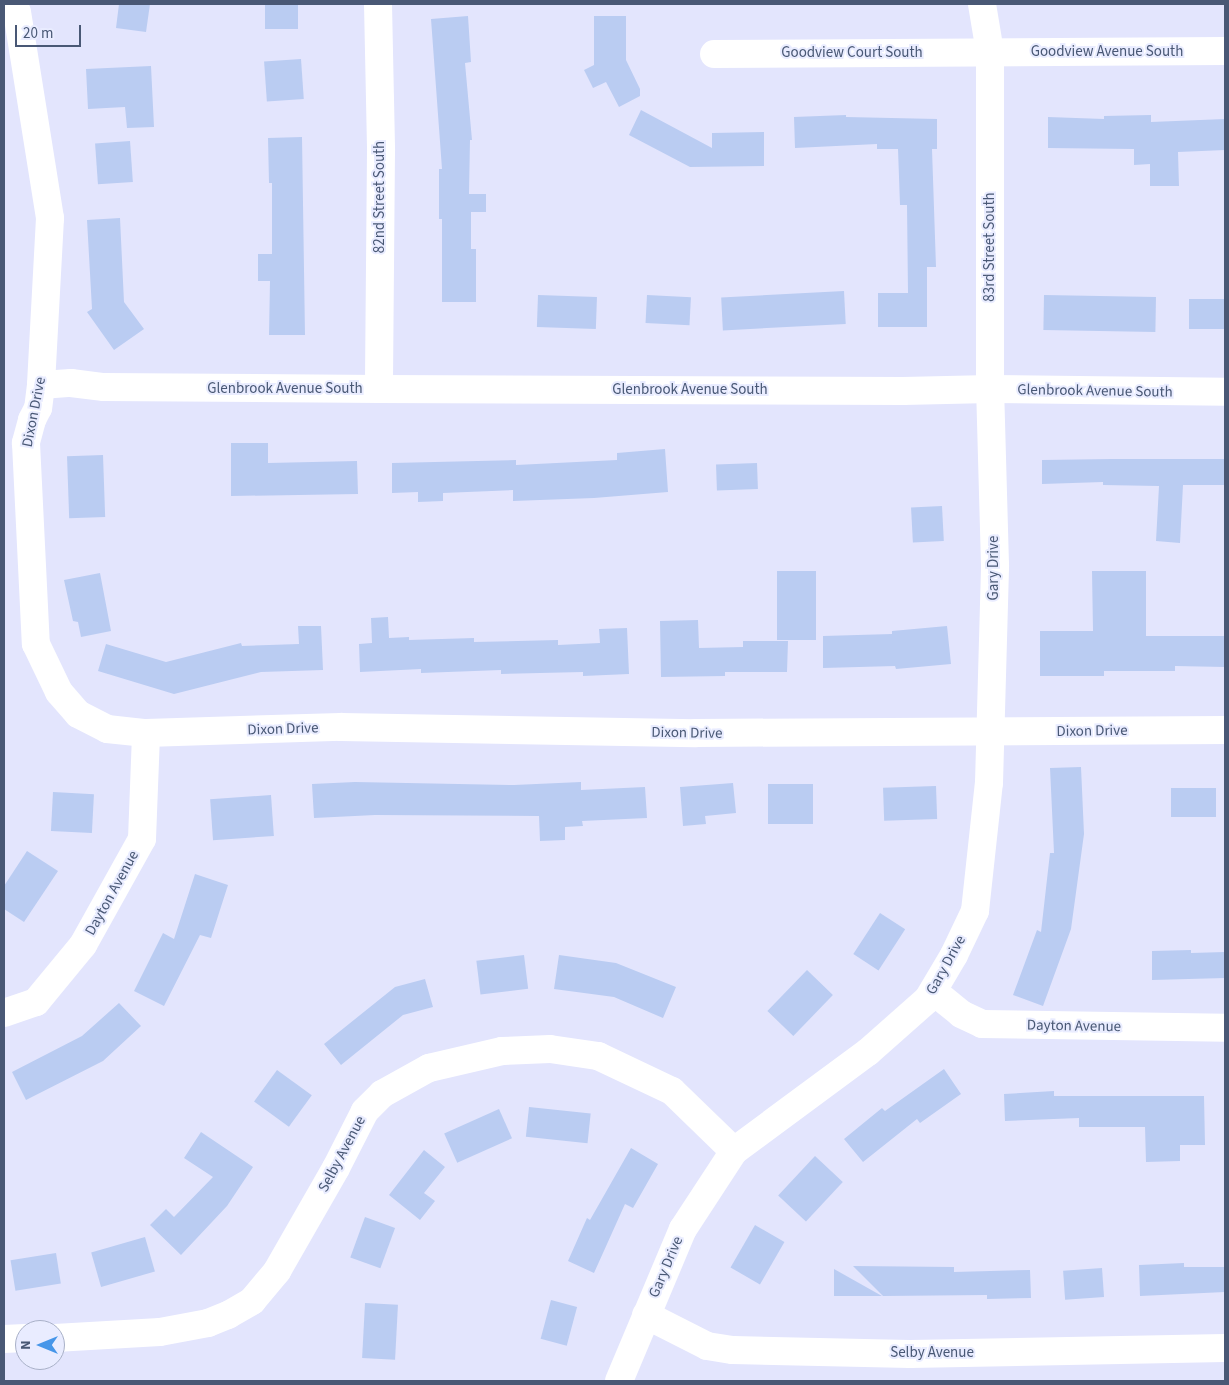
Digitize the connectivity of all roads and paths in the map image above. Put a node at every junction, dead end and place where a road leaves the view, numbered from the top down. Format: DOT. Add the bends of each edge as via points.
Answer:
graph roads {
  1 [pos="378,4"];
  2 [pos="982,4"];
  3 [pos="4,9"];
  4 [pos="990,52"];
  5 [pos="1225,52"];
  6 [pos="714,54"];
  7 [pos="42,385"];
  8 [pos="379,389"];
  9 [pos="990,389"];
  10 [pos="1225,392"];
  11 [pos="993,490"];
  12 [pos="1225,730"];
  13 [pos="990,732"];
  14 [pos="146,733"];
  15 [pos="933,990"];
  16 [pos="4,1013"];
  17 [pos="1225,1028"];
  18 [pos="734,1152"];
  19 [pos="646,1315"];
  20 [pos="65,1337"];
  21 [pos="1225,1348"];
  22 [pos="619,1381"];
  1 -- 8 [label="street, 82nd Street South" via="381,152"];
  2 -- 4 [label="street, 83rd Street South"];
  3 -- 7 [label="street, Dixon Drive" via="17,12 50,218"];
  4 -- 5 [label="street, Goodview Avenue South"];
  4 -- 6 [label="street, Goodview Court South"];
  4 -- 9 [label="street, 83rd Street South"];
  7 -- 8 [label="street, Glenbrook Avenue South"];
  7 -- 14 [label="street, Dixon Drive" via="26,443 36,644 59,692 78,714 107,730"];
  8 -- 9 [label="street, Glenbrook Avenue South"];
  9 -- 10 [label="street, Glenbrook Avenue South"];
  9 -- 11 [label="street, 83rd Street South"];
  11 -- 13 [label="street, Gary Drive" via="995,565"];
  12 -- 13 [label="street, Dixon Drive"];
  13 -- 14 [label="street, Dixon Drive" via="696,733 341,727"];
  13 -- 15 [label="street, Gary Drive" via="989,784 975,912"];
  14 -- 16 [label="street, Dayton Avenue" via="142,839 83,945 36,1002"];
  15 -- 17 [label="street, Dayton Avenue" via="961,1014 982,1024"];
  15 -- 18 [label="street, Gary Drive" via="928,999 868,1052"];
  18 -- 19 [label="street, Gary Drive" via="683,1229"];
  18 -- 20 [label="street, Selby Avenue" via="672,1091 598,1056 550,1049 502,1051 429,1068 382,1094 365,1111 276,1271 252,1301 208,1323 160,1332"];
  19 -- 21 [label="street, Selby Avenue" via="707,1346 733,1350 910,1354"];
  19 -- 22 [label="street, Gary Drive"];
}
